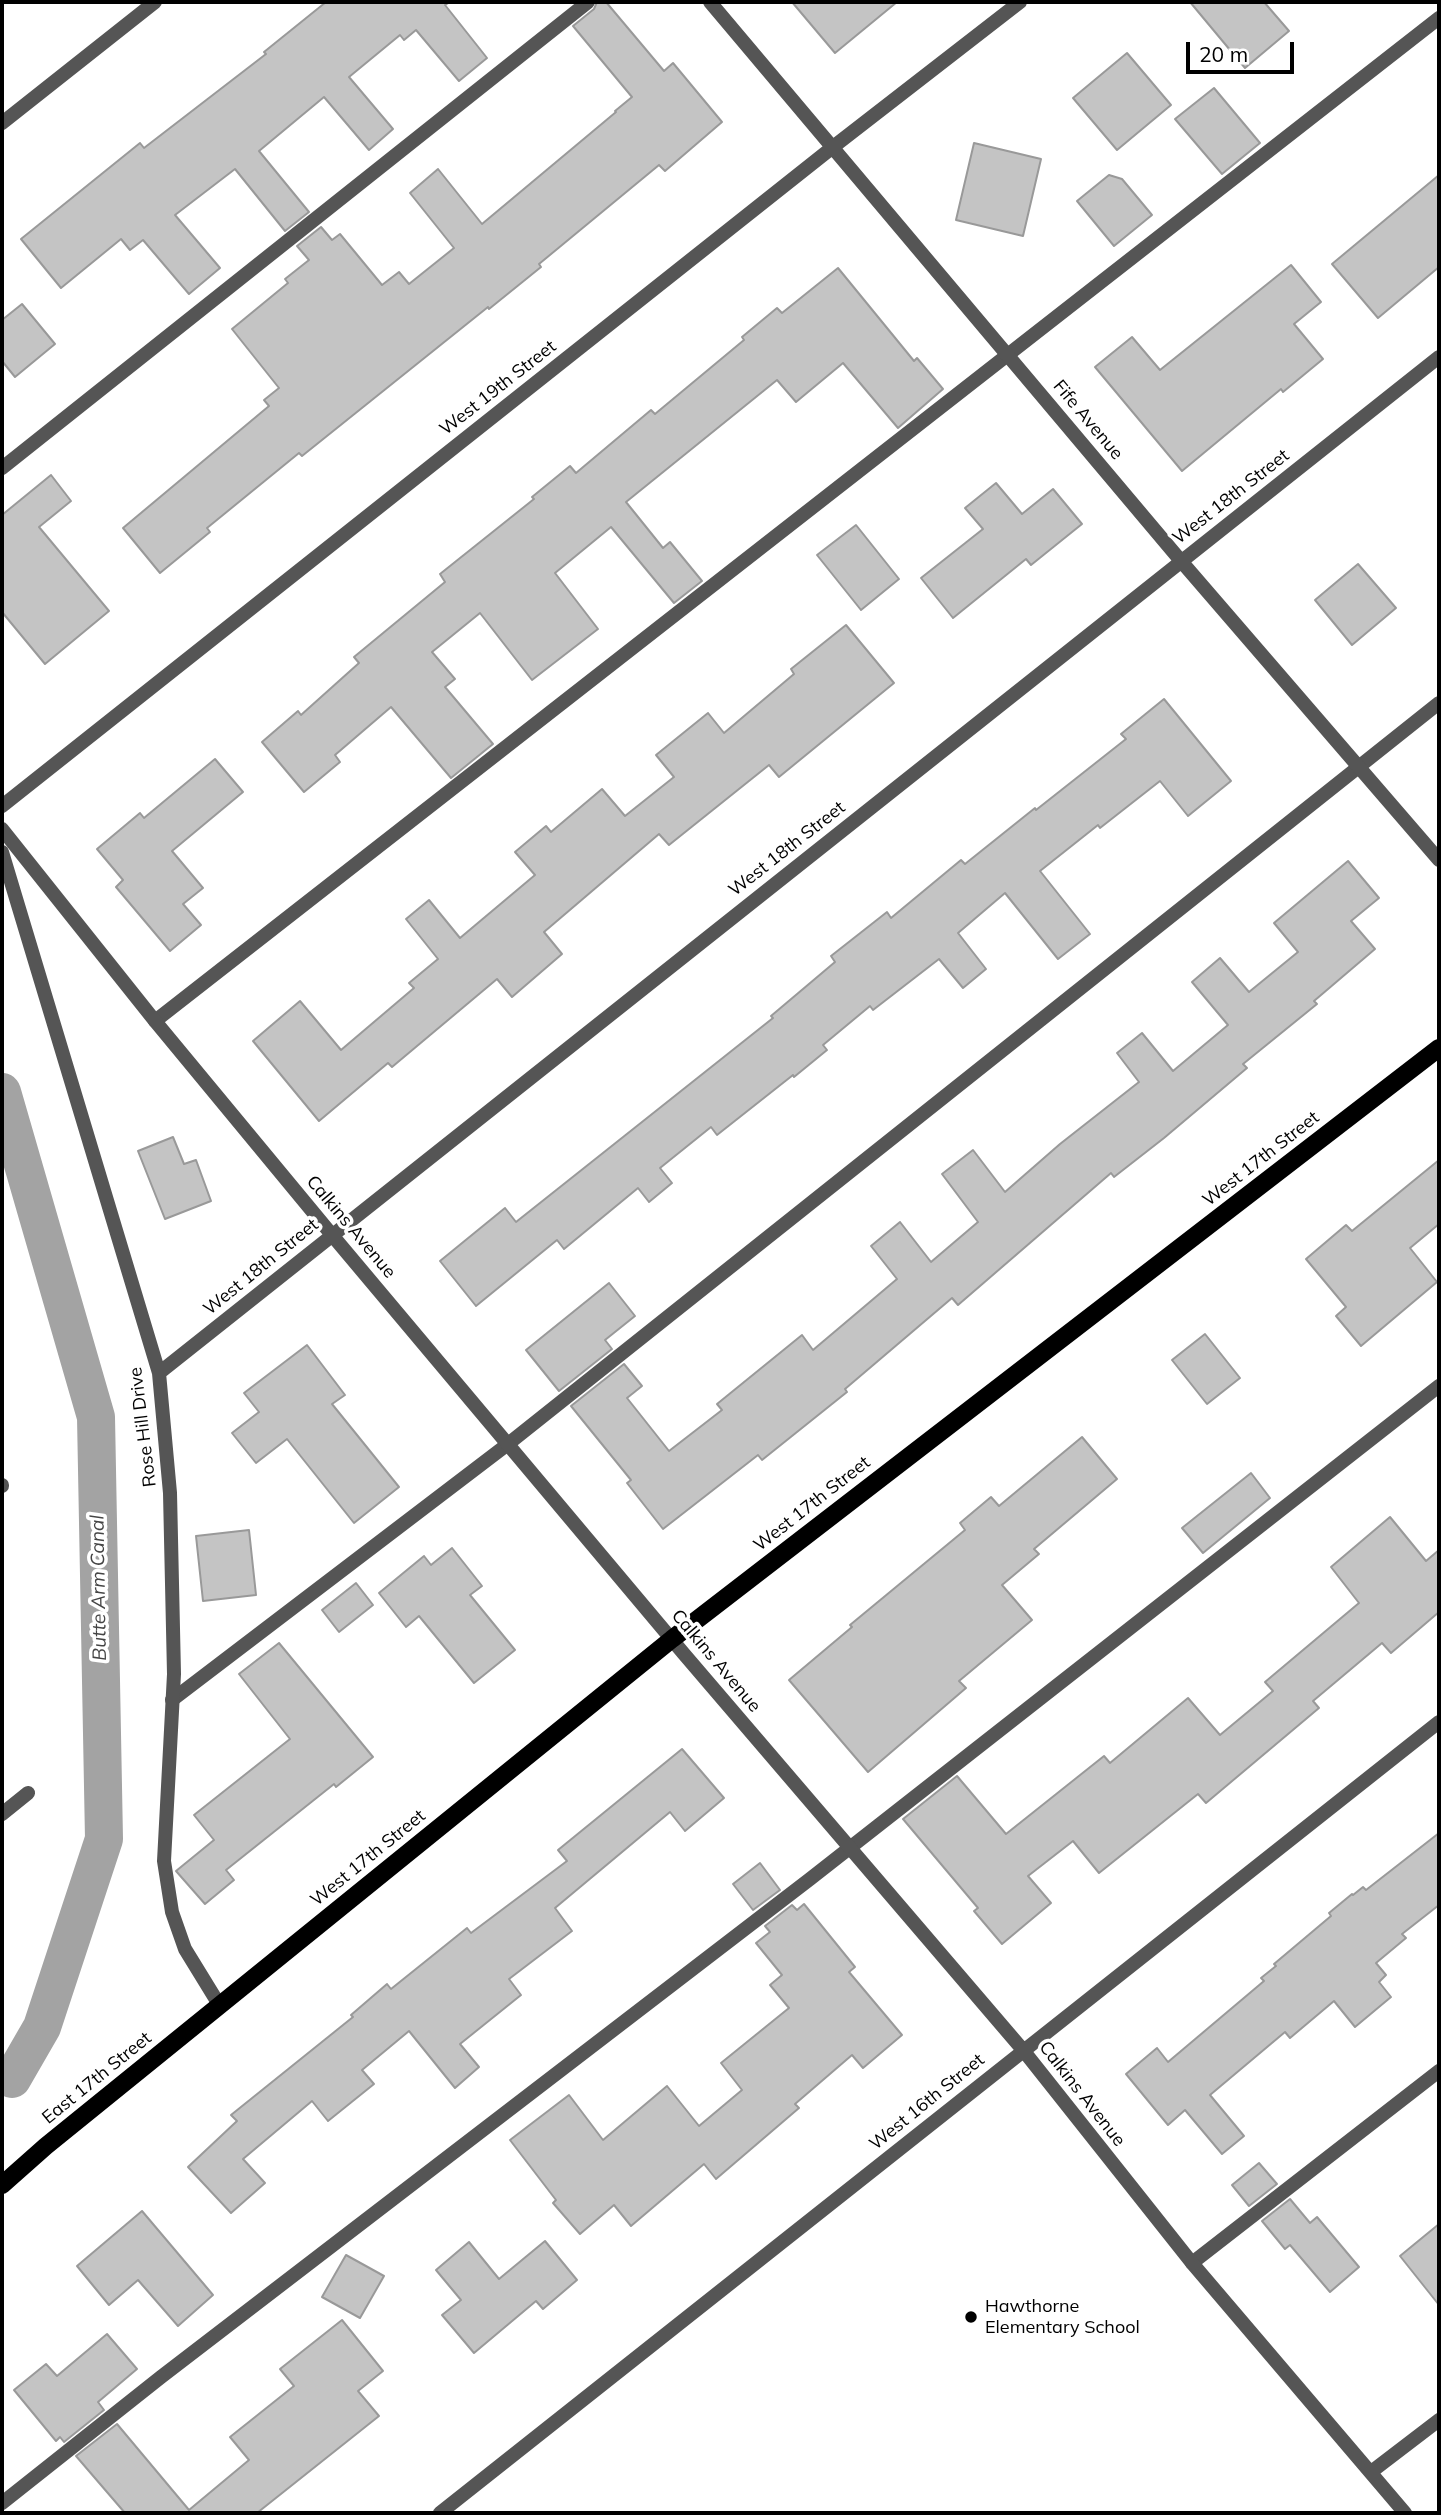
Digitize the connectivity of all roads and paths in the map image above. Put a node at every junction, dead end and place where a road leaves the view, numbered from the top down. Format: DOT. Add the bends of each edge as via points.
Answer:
graph roads {
  1 [pos="155,2"];
  2 [pos="588,2"];
  3 [pos="710,2"];
  4 [pos="1020,2"];
  5 [pos="1439,18"];
  6 [pos="2,123"];
  7 [pos="833,147"];
  8 [pos="1009,355"];
  9 [pos="1439,357"];
  10 [pos="2,468"];
  11 [pos="1181,561"];
  12 [pos="1439,703"];
  13 [pos="1359,767"];
  14 [pos="2,806"];
  15 [pos="2,829"];
  16 [pos="2,852"];
  17 [pos="1439,860"];
  18 [pos="155,1021"];
  19 [pos="1439,1048"];
  20 [pos="332,1235"];
  21 [pos="159,1373"];
  22 [pos="1439,1386"];
  23 [pos="508,1444"];
  24 [pos="672,1639"];
  25 [pos="172,1700"];
  26 [pos="1439,1722"];
  27 [pos="28,1793"];
  28 [pos="2,1814"];
  29 [pos="850,1848"];
  30 [pos="220,2006"];
  31 [pos="1023,2050"];
  32 [pos="1439,2071"];
  33 [pos="2,2185"];
  34 [pos="1192,2263"];
  35 [pos="1439,2420"];
  36 [pos="1371,2472"];
  37 [pos="2,2503"];
  38 [pos="440,2513"];
  39 [pos="1405,2513"];
  1 -- 6 [label="street"];
  2 -- 10 [label="street"];
  3 -- 7 [label="street, Fife Avenue"];
  4 -- 7 [label="street, West 19th Street"];
  5 -- 8 [label="street"];
  7 -- 8 [label="street, Fife Avenue"];
  7 -- 14 [label="street, West 19th Street"];
  8 -- 11 [label="street, Fife Avenue"];
  8 -- 18 [label="street"];
  9 -- 11 [label="street, West 18th Street"];
  11 -- 13 [label="street, Fife Avenue"];
  11 -- 20 [label="street, West 18th Street"];
  12 -- 13 [label="street"];
  13 -- 17 [label="street, Fife Avenue"];
  13 -- 23 [label="street"];
  15 -- 18 [label="street, Calkins Avenue"];
  16 -- 21 [label="street, Rose Hill Drive"];
  18 -- 20 [label="street, Calkins Avenue"];
  19 -- 24 [label="main road, West 17th Street"];
  20 -- 21 [label="street, West 18th Street"];
  20 -- 23 [label="street, Calkins Avenue"];
  21 -- 25 [label="street, Rose Hill Drive" via="173,1565"];
  22 -- 29 [label="street"];
  23 -- 24 [label="street, Calkins Avenue"];
  23 -- 25 [label="street"];
  24 -- 29 [label="street, Calkins Avenue"];
  24 -- 30 [label="main road, West 17th Street"];
  25 -- 30 [label="street, Rose Hill Drive" via="164,1861 172,1912 185,1950"];
  26 -- 31 [label="street, West 16th Street"];
  27 -- 28 [label="street"];
  29 -- 31 [label="street, Calkins Avenue"];
  29 -- 37 [label="street"];
  30 -- 33 [label="main road, East 17th Street"];
  31 -- 34 [label="street, Calkins Avenue"];
  31 -- 38 [label="street, West 16th Street"];
  32 -- 34 [label="street"];
  34 -- 36 [label="street, Calkins Avenue"];
  35 -- 36 [label="street"];
  36 -- 39 [label="street, Calkins Avenue"];
}
